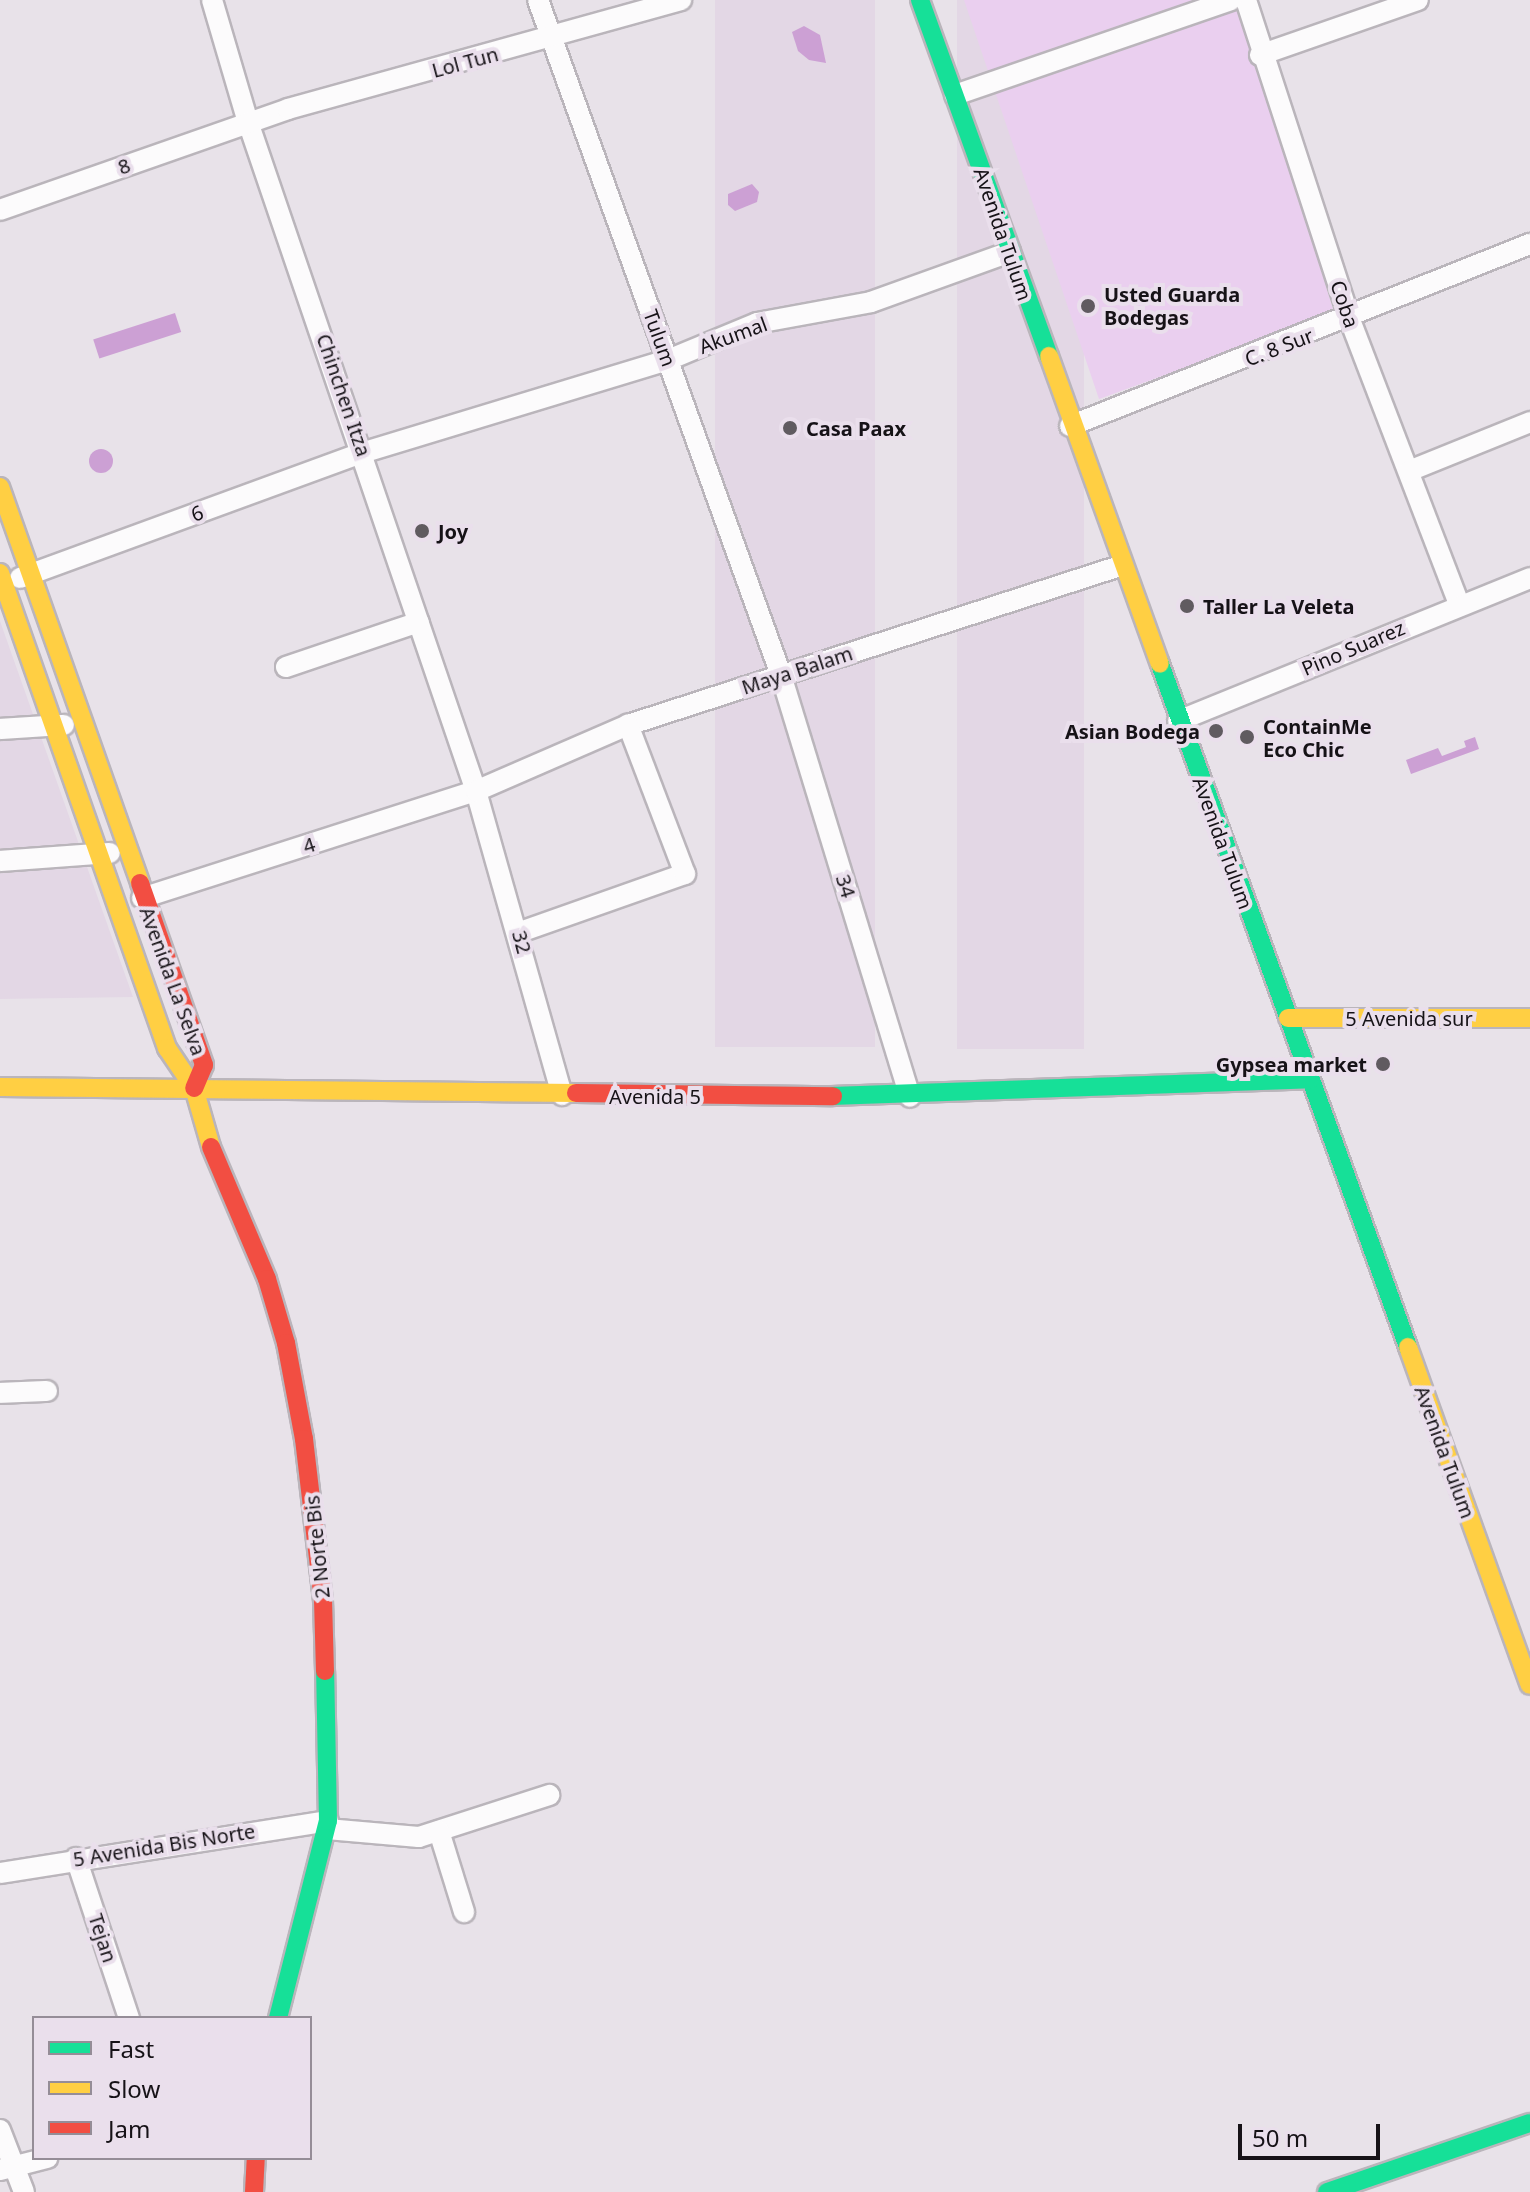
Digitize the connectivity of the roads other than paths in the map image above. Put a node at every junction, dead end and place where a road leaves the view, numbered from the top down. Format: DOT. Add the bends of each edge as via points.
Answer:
graph roads {
  1 [pos="212,0"];
  2 [pos="538,0"];
  3 [pos="681,0"];
  4 [pos="920,0"];
  5 [pos="1231,0"];
  6 [pos="1246,0"];
  7 [pos="1418,0"];
  8 [pos="553,39"];
  9 [pos="1260,55"];
  10 [pos="955,95"];
  11 [pos="248,122"];
  12 [pos="0,210"];
  13 [pos="1530,244"];
  14 [pos="1010,252"];
  15 [pos="1350,320"];
  16 [pos="668,360"];
  17 [pos="1530,422"];
  18 [pos="1070,426"];
  19 [pos="365,452"];
  20 [pos="1409,471"];
  21 [pos="0,487"];
  22 [pos="1123,565"];
  23 [pos="30,574"];
  24 [pos="1530,578"];
  25 [pos="1,581"];
  26 [pos="1459,604"];
  27 [pos="419,622"];
  28 [pos="286,667"];
  29 [pos="781,675"];
  30 [pos="81,720"];
  31 [pos="1178,721"];
  32 [pos="628,725"];
  33 [pos="55,728"];
  34 [pos="0,729"];
  35 [pos="476,791"];
  36 [pos="125,848"];
  37 [pos="100,857"];
  38 [pos="0,861"];
  39 [pos="142,898"];
  40 [pos="520,932"];
  41 [pos="1288,1018"];
  42 [pos="1530,1018"];
  43 [pos="1310,1079"];
  44 [pos="0,1087"];
  45 [pos="194,1088"];
  46 [pos="562,1095"];
  47 [pos="910,1097"];
  48 [pos="47,1391"];
  49 [pos="0,1393"];
  50 [pos="1530,1685"];
  51 [pos="549,1795"];
  52 [pos="328,1825"];
  53 [pos="439,1831"];
  54 [pos="76,1858"];
  55 [pos="0,1873"];
  56 [pos="464,1912"];
  57 [pos="128,2016"];
  58 [pos="279,2016"];
  59 [pos="1530,2123"];
  60 [pos="0,2130"];
  61 [pos="39,2160"];
  62 [pos="256,2160"];
  63 [pos="8,2168"];
  64 [pos="24,2192"];
  65 [pos="254,2192"];
  66 [pos="1327,2192"];
  1 -- 11 [label="street, Chinchen Itza"];
  2 -- 8 [label="street, Tulum"];
  3 -- 8 [label="street, Lol Tun"];
  4 -- 10 [label="main road, Avenida Tulum"];
  5 -- 10 [label="street"];
  6 -- 9 [label="street, Coba"];
  7 -- 9 [label="street"];
  8 -- 11 [label="street, Lol Tun"];
  8 -- 16 [label="street, Tulum"];
  9 -- 15 [label="street, Coba"];
  10 -- 14 [label="main road, Avenida Tulum"];
  11 -- 12 [label="street, 8"];
  11 -- 19 [label="street, Chinchen Itza"];
  13 -- 15 [label="street, C. 8 Sur"];
  14 -- 16 [label="street, Akumal" via="871,302 757,323"];
  14 -- 18 [label="main road, Avenida Tulum"];
  15 -- 18 [label="street, C. 8 Sur"];
  15 -- 20 [label="street, Coba"];
  16 -- 19 [label="street, Akumal"];
  16 -- 29 [label="street, Tulum"];
  17 -- 20 [label="street"];
  18 -- 22 [label="main road, Avenida Tulum"];
  19 -- 23 [label="street, 6"];
  19 -- 27 [label="street, Chinchen Itza"];
  20 -- 26 [label="street, Coba"];
  21 -- 23 [label="main road, Avenida La Selva"];
  22 -- 29 [label="street, Maya Balam"];
  22 -- 31 [label="main road, Avenida Tulum"];
  23 -- 25 [label="street, 6"];
  23 -- 30 [label="main road, Avenida La Selva"];
  24 -- 26 [label="street, Pino Suarez"];
  25 -- 33 [label="main road, Avenida La Selva"];
  26 -- 31 [label="street, Pino Suarez"];
  27 -- 28 [label="street"];
  27 -- 35 [label="street, Chinchen Itza"];
  29 -- 32 [label="street, Maya Balam"];
  29 -- 47 [label="street, 34"];
  30 -- 33 [label="street"];
  30 -- 36 [label="main road, Avenida La Selva"];
  31 -- 41 [label="main road, Avenida Tulum"];
  32 -- 35 [label="street, Maya Balam"];
  32 -- 40 [label="street" via="685,874"];
  33 -- 34 [label="street"];
  33 -- 37 [label="main road, Avenida La Selva"];
  35 -- 39 [label="street, 4"];
  35 -- 40 [label="street, 32"];
  36 -- 37 [label="street"];
  36 -- 39 [label="main road, Avenida La Selva"];
  37 -- 38 [label="street"];
  37 -- 45 [label="main road, Avenida La Selva" via="167,1048"];
  39 -- 45 [label="main road, Avenida La Selva" via="204,1065"];
  40 -- 46 [label="street, 32"];
  41 -- 42 [label="main road, 5 Avenida sur"];
  41 -- 43 [label="main road, Avenida Tulum"];
  43 -- 47 [label="main road, Avenida 5"];
  43 -- 50 [label="main road, Avenida Tulum"];
  44 -- 45 [label="main road, Avenida 5"];
  45 -- 46 [label="main road, Avenida 5"];
  45 -- 52 [label="main road, 2 Norte Bis" via="213,1154 267,1279 286,1343 304,1439 323,1600"];
  46 -- 47 [label="main road, Avenida 5"];
  48 -- 49 [label="street"];
  51 -- 53 [label="street, 5 Avenida Bis Norte"];
  52 -- 53 [label="street, 5 Avenida Bis Norte" via="407,1837"];
  52 -- 54 [label="street, 5 Avenida Bis Norte"];
  52 -- 58 [label="main road, 2 Norte Bis"];
  53 -- 56 [label="street"];
  54 -- 55 [label="street, 5 Avenida Bis Norte"];
  54 -- 57 [label="street, Tejan"];
  59 -- 66 [label="main road"];
  60 -- 63 [label="street"];
  61 -- 63 [label="street"];
  62 -- 65 [label="main road"];
  63 -- 64 [label="street"];
}
